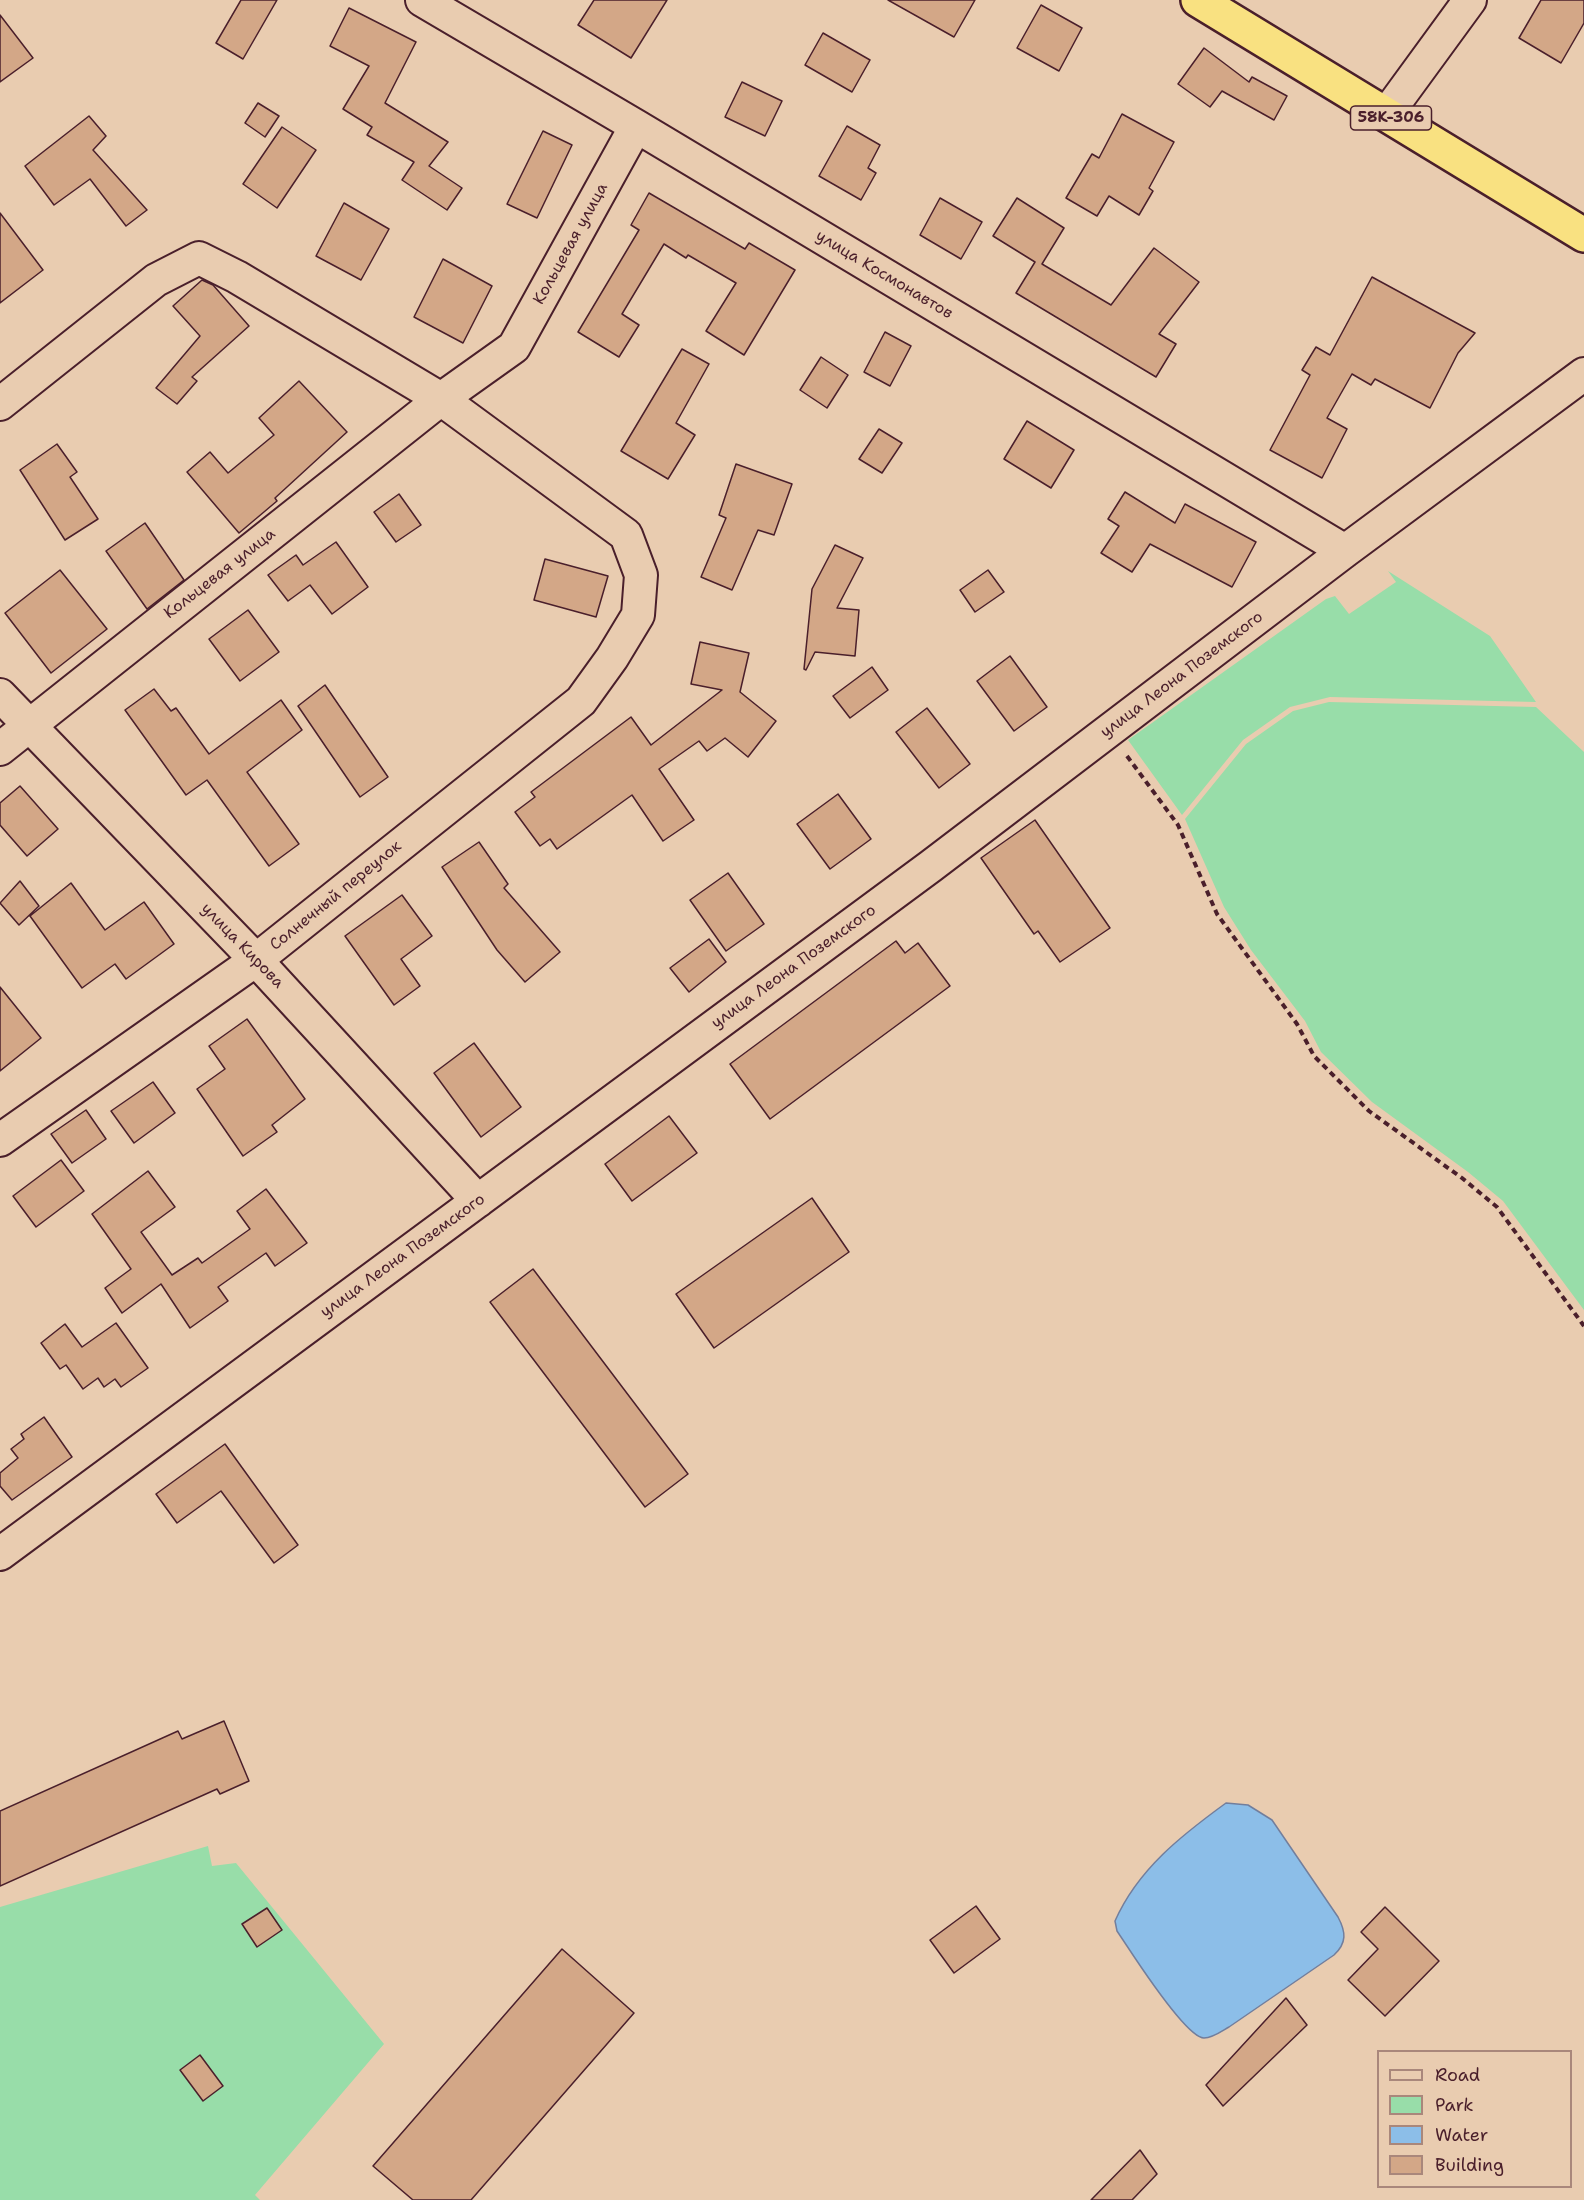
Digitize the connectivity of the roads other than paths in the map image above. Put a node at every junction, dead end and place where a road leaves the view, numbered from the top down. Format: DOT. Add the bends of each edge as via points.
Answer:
graph roads {
  1 [pos="422,0"];
  2 [pos="1198,0"];
  3 [pos="1470,0"];
  4 [pos="1386,115"];
  5 [pos="636,126"];
  6 [pos="1584,235"];
  7 [pos="1584,374"];
  8 [pos="441,399"];
  9 [pos="0,404"];
  10 [pos="1345,551"];
  11 [pos="0,695"];
  12 [pos="30,726"];
  13 [pos="0,749"];
  14 [pos="256,960"];
  15 [pos="0,1140"];
  16 [pos="478,1201"];
  17 [pos="0,1554"];
  1 -- 5 [label="street, улица Космонавтов"];
  2 -- 4 [label="highway, 58К-306"];
  3 -- 4 [label="street"];
  4 -- 6 [label="highway, 58К-306"];
  5 -- 8 [label="street, Кольцевая улица" via="514,347"];
  5 -- 10 [label="street, улица Космонавтов"];
  7 -- 10 [label="street, улица Леона Поземского"];
  8 -- 9 [label="street" via="199,258 156,280"];
  8 -- 12 [label="street, Кольцевая улица"];
  8 -- 14 [label="street, Солнечный переулок" via="626,535 641,575 638,615 581,701"];
  10 -- 16 [label="street, улица Леона Поземского" via="922,873"];
  11 -- 12 [label="street, улица Кирова"];
  12 -- 13 [label="street, Кольцевая улица"];
  12 -- 14 [label="street, улица Кирова"];
  14 -- 15 [label="street, Солнечный переулок"];
  14 -- 16 [label="street, улица Кирова"];
  16 -- 17 [label="street, улица Леона Поземского"];
}
